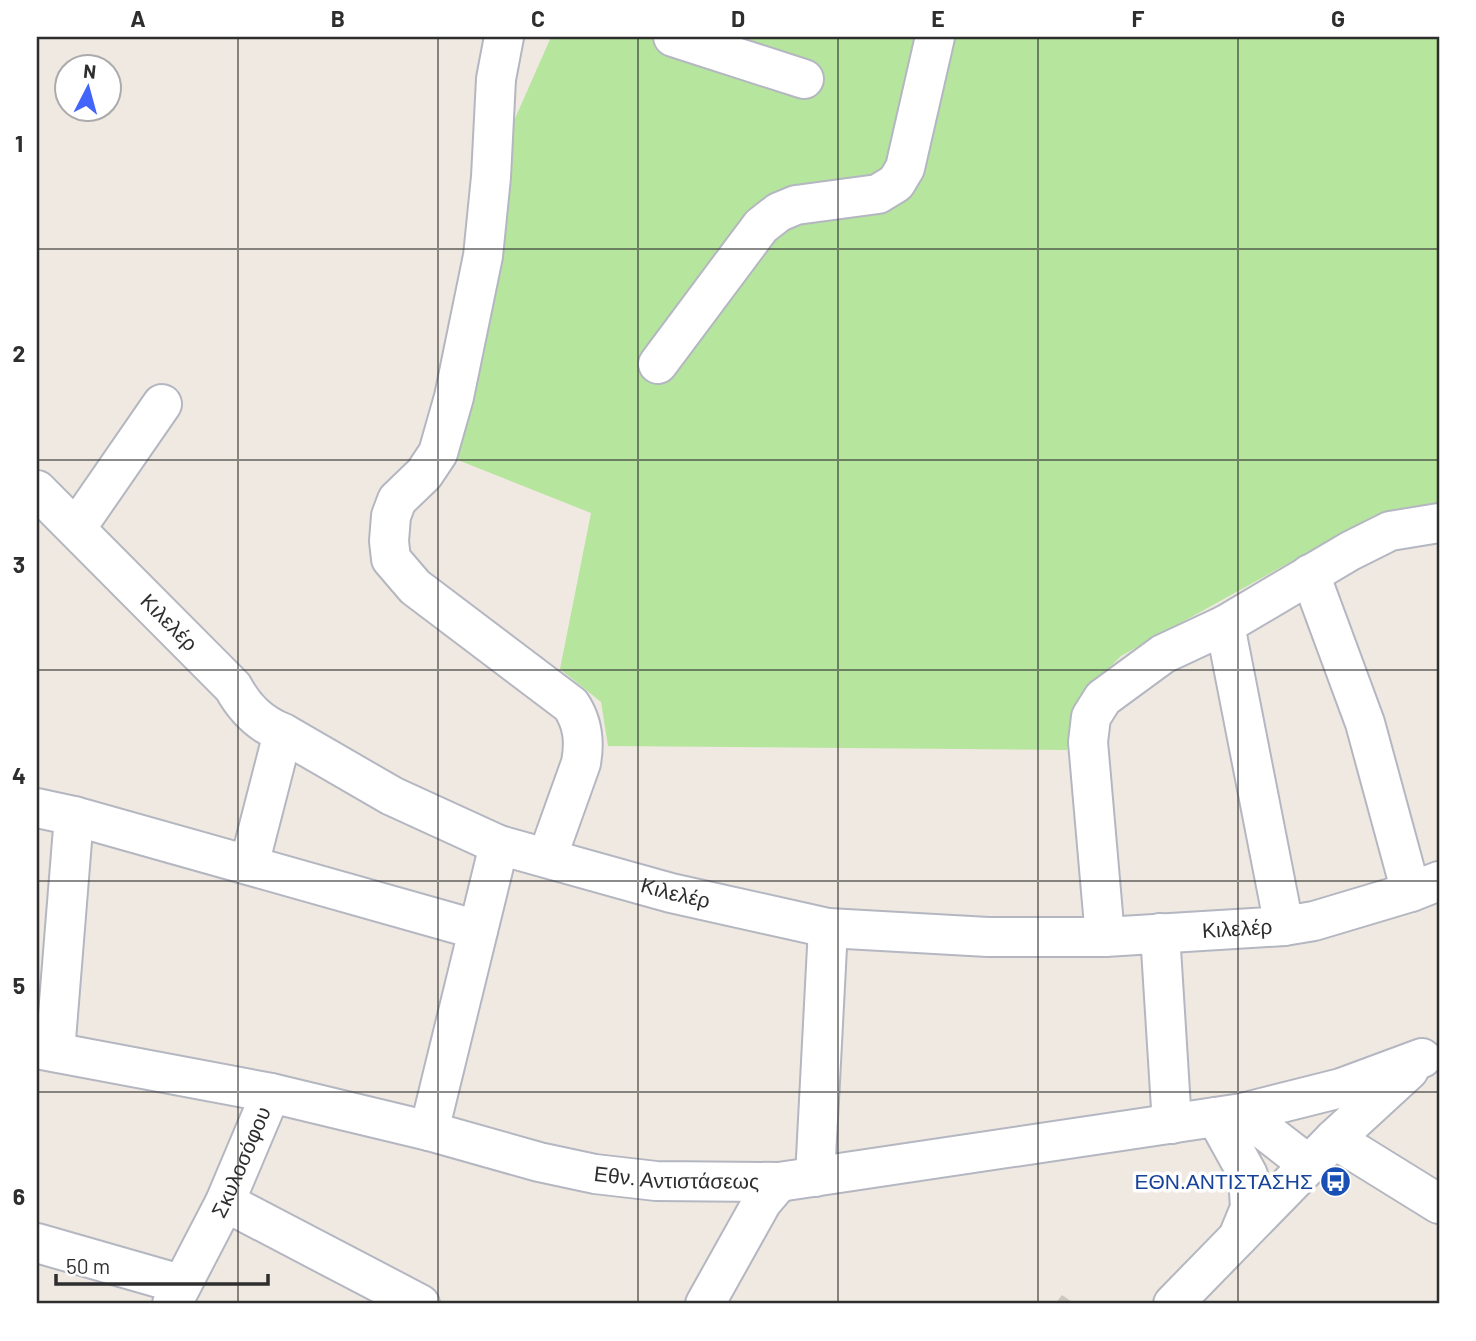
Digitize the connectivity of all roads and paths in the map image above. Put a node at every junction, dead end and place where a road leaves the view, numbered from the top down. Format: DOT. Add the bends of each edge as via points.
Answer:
graph roads {
  1 [pos="504,37"];
  2 [pos="673,37"];
  3 [pos="935,37"];
  4 [pos="804,79"];
  5 [pos="658,364"];
  6 [pos="162,404"];
  7 [pos="37,489"];
  8 [pos="1439,523"];
  9 [pos="77,527"];
  10 [pos="1310,574"];
  11 [pos="1226,625"];
  12 [pos="283,733"];
  13 [pos="37,808"];
  14 [pos="74,816"];
  15 [pos="499,845"];
  16 [pos="547,858"];
  17 [pos="249,865"];
  18 [pos="1425,886"];
  19 [pos="1284,926"];
  20 [pos="828,928"];
  21 [pos="478,930"];
  22 [pos="1160,933"];
  23 [pos="1105,937"];
  24 [pos="46,1050"];
  25 [pos="1430,1054"];
  26 [pos="271,1093"];
  27 [pos="1229,1115"];
  28 [pos="1172,1124"];
  29 [pos="429,1131"];
  30 [pos="1321,1152"];
  31 [pos="797,1180"];
  32 [pos="225,1202"];
  33 [pos="1439,1204"];
  34 [pos="1237,1238"];
  35 [pos="37,1243"];
  36 [pos="176,1294"];
  37 [pos="420,1304"];
  38 [pos="705,1304"];
  39 [pos="1173,1304"];
  1 -- 16 [label="street" via="496,79 483,256 454,397 438,453 397,500 389,541 391,559 415,587 577,714 584,747 581,763"];
  2 -- 4 [label="street"];
  3 -- 5 [label="street" via="905,167 896,183 878,194 796,205 779,212 761,226"];
  6 -- 9 [label="street"];
  7 -- 9 [label="street, Κιλελέρ"];
  8 -- 10 [label="street" via="1390,531"];
  9 -- 12 [label="street, Κιλελέρ" via="233,687 252,714"];
  10 -- 11 [label="street"];
  10 -- 18 [label="street"];
  11 -- 19 [label="street"];
  11 -- 23 [label="street" via="1163,654 1103,698 1091,717 1088,742"];
  12 -- 15 [label="street, Κιλελέρ" via="392,796"];
  12 -- 17 [label="street"];
  13 -- 14 [label="street"];
  14 -- 17 [label="street"];
  14 -- 24 [label="street"];
  15 -- 16 [label="street, Κιλελέρ"];
  15 -- 21 [label="street"];
  16 -- 20 [label="street, Κιλελέρ" via="671,893"];
  17 -- 21 [label="street"];
  18 -- 19 [label="street, Κιλελέρ"];
  19 -- 22 [label="street, Κιλελέρ"];
  20 -- 23 [label="street, Κιλελέρ" via="988,937"];
  20 -- 31 [label="street"];
  21 -- 29 [label="street"];
  22 -- 23 [label="street, Κιλελέρ"];
  22 -- 28 [label="street"];
  24 -- 26 [label="street, Εθν. Αντιστάσεως"];
  25 -- 27 [label="street, Εθν. Αντιστάσεως" via="1341,1088"];
  25 -- 30 [label="street"];
  26 -- 29 [label="street, Εθν. Αντιστάσεως"];
  26 -- 32 [label="street, Σκυλοσόφου"];
  27 -- 28 [label="street, Εθν. Αντιστάσεως"];
  27 -- 30 [label="street"];
  27 -- 34 [label="street" via="1248,1175 1250,1208"];
  28 -- 31 [label="street, Εθν. Αντιστάσεως"];
  29 -- 31 [label="street, Εθν. Αντιστάσεως" via="595,1174 656,1181"];
  30 -- 33 [label="street"];
  30 -- 34 [label="street"];
  31 -- 38 [label="street" via="762,1202"];
  32 -- 36 [label="street, Σκυλοσόφου"];
  32 -- 37 [label="street"];
  34 -- 39 [label="street"];
  35 -- 36 [label="street"];
}
